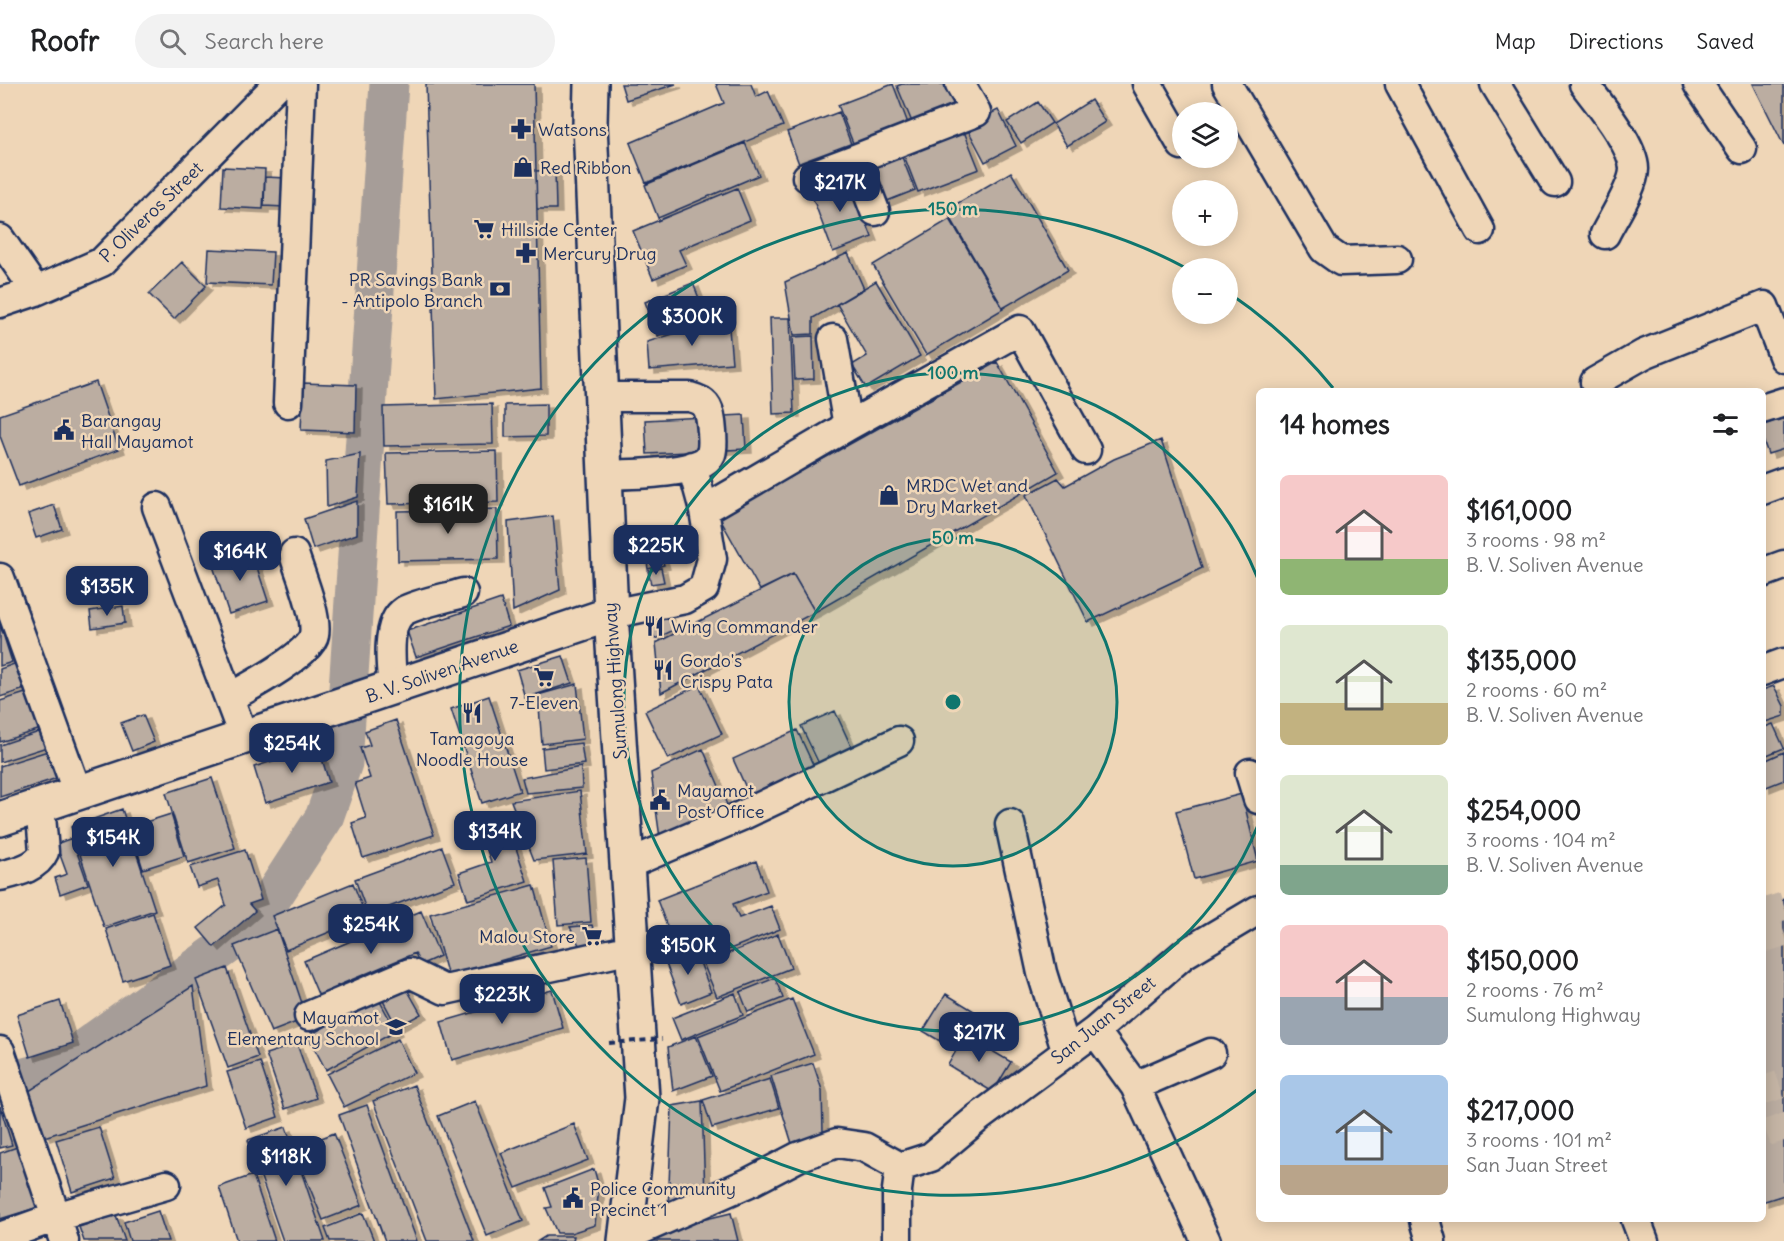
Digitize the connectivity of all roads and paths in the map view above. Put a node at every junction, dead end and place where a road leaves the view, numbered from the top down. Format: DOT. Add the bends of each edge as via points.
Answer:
graph roads {
  1 [pos="278,84"];
  2 [pos="301,84"];
  3 [pos="591,84"];
  4 [pos="960,84"];
  5 [pos="1147,84"];
  6 [pos="1227,84"];
  7 [pos="1400,84"];
  8 [pos="1495,84"];
  9 [pos="1584,84"];
  10 [pos="1698,84"];
  11 [pos="1172,129"];
  12 [pos="1742,149"];
  13 [pos="855,159"];
  14 [pos="807,177"];
  15 [pos="1555,182"];
  16 [pos="875,211"];
  17 [pos="1480,230"];
  18 [pos="1605,234"];
  19 [pos="0,239"];
  20 [pos="1397,259"];
  21 [pos="36,291"];
  22 [pos="0,303"];
  23 [pos="833,339"];
  24 [pos="1784,358"];
  25 [pos="1597,388"];
  26 [pos="602,397"];
  27 [pos="1784,402"];
  28 [pos="288,403"];
  29 [pos="1766,408"];
  30 [pos="848,426"];
  31 [pos="1086,450"];
  32 [pos="692,466"];
  33 [pos="605,475"];
  34 [pos="1784,482"];
  35 [pos="1766,489"];
  36 [pos="157,507"];
  37 [pos="704,510"];
  38 [pos="294,554"];
  39 [pos="1784,565"];
  40 [pos="1766,572"];
  41 [pos="0,578"];
  42 [pos="464,593"];
  43 [pos="611,614"];
  44 [pos="1784,663"];
  45 [pos="1766,670"];
  46 [pos="382,692"];
  47 [pos="229,698"];
  48 [pos="244,738"];
  49 [pos="900,741"];
  50 [pos="78,791"];
  51 [pos="40,804"];
  52 [pos="0,819"];
  53 [pos="1010,824"];
  54 [pos="628,864"];
  55 [pos="0,876"];
  56 [pos="1256,911"];
  57 [pos="632,948"];
  58 [pos="309,1017"];
  59 [pos="1095,1030"];
  60 [pos="662,1039"];
  61 [pos="609,1043"];
  62 [pos="1066,1050"];
  63 [pos="1211,1053"];
  64 [pos="3,1059"];
  65 [pos="1135,1086"];
  66 [pos="900,1167"];
  67 [pos="166,1185"];
  68 [pos="1426,1222"];
  69 [pos="1637,1222"];
  70 [pos="60,1229"];
  71 [pos="0,1237"];
  72 [pos="626,1238"];
  73 [pos="897,1241"];
  74 [pos="1206,1241"];
  75 [pos="1431,1241"];
  76 [pos="1644,1241"];
  1 -- 21 [label="street, P. Oliveros Street" via="102,262"];
  2 -- 28 [label="street"];
  3 -- 26 [label="main road, Sumulong Highway"];
  4 -- 13 [label="street" via="976,112"];
  5 -- 11 [label="street"];
  6 -- 20 [label="street" via="1324,249 1341,261"];
  7 -- 17 [label="street"];
  8 -- 15 [label="street"];
  9 -- 18 [label="street" via="1626,144 1634,169"];
  10 -- 12 [label="street"];
  13 -- 14 [label="street"];
  13 -- 16 [label="street"];
  19 -- 21 [label="street"];
  21 -- 22 [label="street, P. Oliveros Street"];
  23 -- 30 [label="street"];
  24 -- 25 [label="street" via="1764,306 1644,354 1595,382"];
  26 -- 32 [label="street" via="702,400 711,421 711,455"];
  26 -- 33 [label="main road, Sumulong Highway"];
  27 -- 29 [label="street"];
  30 -- 31 [label="street" via="1020,330"];
  30 -- 37 [label="street"];
  32 -- 33 [label="street" via="668,472"];
  32 -- 37 [label="street"];
  33 -- 43 [label="main road, Sumulong Highway"];
  34 -- 35 [label="street"];
  36 -- 47 [label="street"];
  37 -- 43 [label="street" via="712,559 704,588 685,599"];
  38 -- 47 [label="street" via="314,620 315,637 304,651"];
  39 -- 40 [label="street"];
  41 -- 50 [label="street"];
  42 -- 46 [label="street" via="403,612 393,626"];
  43 -- 46 [label="main road, B. V. Soliven Avenue"];
  43 -- 54 [label="main road, Sumulong Highway"];
  44 -- 45 [label="street"];
  46 -- 48 [label="main road, B. V. Soliven Avenue"];
  47 -- 48 [label="street"];
  48 -- 50 [label="main road, B. V. Soliven Avenue"];
  49 -- 54 [label="street"];
  50 -- 51 [label="main road, B. V. Soliven Avenue"];
  51 -- 52 [label="main road, B. V. Soliven Avenue"];
  51 -- 55 [label="street" via="44,852 41,859"];
  53 -- 62 [label="street" via="1042,973"];
  54 -- 57 [label="main road, Sumulong Highway"];
  56 -- 59 [label="street, San Juan Street" via="1184,954"];
  57 -- 58 [label="street" via="445,990 410,973"];
  57 -- 72 [label="main road, Sumulong Highway" via="642,1098"];
  59 -- 62 [label="street, San Juan Street"];
  59 -- 65 [label="street"];
  60 -- 61 [label="path, bridge"];
  62 -- 66 [label="street, San Juan Street" via="931,1157"];
  63 -- 65 [label="street"];
  64 -- 70 [label="street"];
  65 -- 74 [label="street"];
  66 -- 72 [label="street" via="864,1147 837,1143 798,1156"];
  66 -- 73 [label="street"];
  67 -- 70 [label="street"];
  68 -- 75 [label="street"];
  69 -- 76 [label="street"];
  70 -- 71 [label="street"];
}
